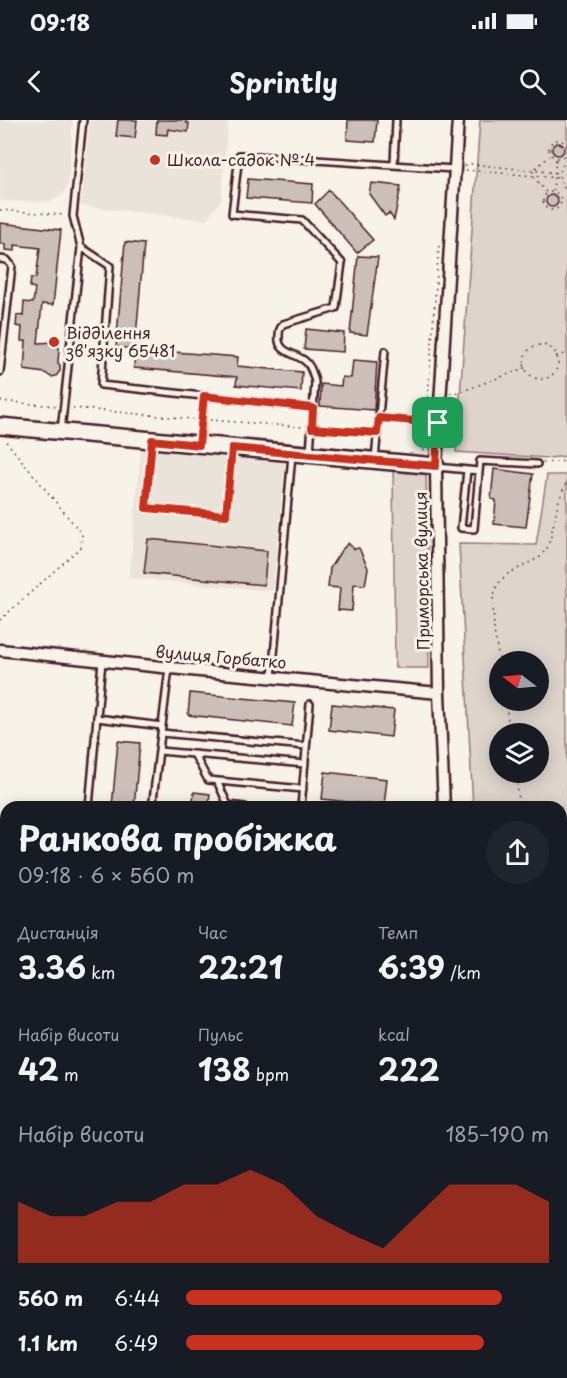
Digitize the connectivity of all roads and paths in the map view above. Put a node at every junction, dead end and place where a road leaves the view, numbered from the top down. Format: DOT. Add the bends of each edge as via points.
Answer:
graph roads {
  1 [pos="83,120"];
  2 [pos="396,120"];
  3 [pos="459,120"];
  4 [pos="551,155"];
  5 [pos="562,157"];
  6 [pos="556,158"];
  7 [pos="566,161"];
  8 [pos="394,164"];
  9 [pos="456,169"];
  10 [pos="533,170"];
  11 [pos="555,172"];
  12 [pos="559,172"];
  13 [pos="533,176"];
  14 [pos="554,178"];
  15 [pos="559,178"];
  16 [pos="567,191"];
  17 [pos="553,192"];
  18 [pos="547,193"];
  19 [pos="0,210"];
  20 [pos="73,216"];
  21 [pos="439,237"];
  22 [pos="81,247"];
  23 [pos="0,259"];
  24 [pos="385,351"];
  25 [pos="567,353"];
  26 [pos="556,356"];
  27 [pos="525,367"];
  28 [pos="0,372"];
  29 [pos="440,394"];
  30 [pos="204,396"];
  31 [pos="0,401"];
  32 [pos="63,407"];
  33 [pos="313,408"];
  34 [pos="379,418"];
  35 [pos="202,419"];
  36 [pos="426,422"];
  37 [pos="438,423"];
  38 [pos="0,426"];
  39 [pos="312,428"];
  40 [pos="62,431"];
  41 [pos="0,433"];
  42 [pos="377,433"];
  43 [pos="152,440"];
  44 [pos="199,445"];
  45 [pos="232,448"];
  46 [pos="292,453"];
  47 [pos="310,455"];
  48 [pos="374,461"];
  49 [pos="567,461"];
  50 [pos="537,464"];
  51 [pos="429,466"];
  52 [pos="467,470"];
  53 [pos="479,471"];
  54 [pos="567,480"];
  55 [pos="0,620"];
  56 [pos="0,650"];
  57 [pos="498,651"];
  58 [pos="102,661"];
  59 [pos="169,668"];
  60 [pos="272,677"];
  61 [pos="439,693"];
  62 [pos="310,704"];
  63 [pos="97,718"];
  64 [pos="161,729"];
  65 [pos="306,746"];
  66 [pos="159,751"];
  67 [pos="194,754"];
  68 [pos="305,764"];
  69 [pos="217,781"];
  70 [pos="517,783"];
  71 [pos="303,789"];
  72 [pos="90,801"];
  73 [pos="154,801"];
  74 [pos="226,801"];
  75 [pos="302,801"];
  76 [pos="444,801"];
  77 [pos="519,801"];
  1 -- 20 [label="lane"];
  2 -- 8 [label="lane"];
  3 -- 9 [label="street, Приморська вулиця"];
  4 -- 5 [label="path" via="550,144 561,140 567,150"];
  4 -- 6 [label="path"];
  4 -- 10 [label="path"];
  5 -- 6 [label="path"];
  5 -- 7 [label="path"];
  6 -- 11 [label="path"];
  7 -- 12 [label="path"];
  8 -- 9 [label="lane"];
  8 -- 33 [label="lane" via="239,155 232,214 302,220 342,263 336,308 280,328 280,347 306,361 312,370"];
  9 -- 10 [label="path" via="471,164"];
  9 -- 13 [label="path"];
  9 -- 29 [label="street, Приморська вулиця"];
  10 -- 11 [label="path"];
  10 -- 13 [label="path"];
  11 -- 12 [label="path"];
  11 -- 14 [label="path"];
  12 -- 15 [label="path"];
  13 -- 14 [label="path"];
  13 -- 18 [label="path"];
  14 -- 15 [label="path"];
  14 -- 17 [label="path"];
  15 -- 16 [label="path"];
  17 -- 18 [label="path"];
  17 -- 18 [label="path" via="561,200 555,209 544,204"];
  19 -- 20 [label="path"];
  20 -- 22 [label="lane"];
  21 -- 36 [label="path"];
  22 -- 30 [label="lane" via="110,266 101,385"];
  22 -- 32 [label="lane"];
  23 -- 28 [label="lane" via="12,266"];
  24 -- 34 [label="lane"];
  25 -- 26 [label="path"];
  26 -- 27 [label="path" via="549,347 538,346 528,351"];
  26 -- 27 [label="path" via="555,371 547,378 536,378"];
  27 -- 29 [label="path" via="460,392"];
  29 -- 37 [label="street, Приморська вулиця"];
  30 -- 33 [label="lane"];
  30 -- 35 [label="lane"];
  31 -- 32 [label="path"];
  32 -- 35 [label="path"];
  32 -- 40 [label="lane"];
  33 -- 39 [label="lane"];
  34 -- 36 [label="path"];
  34 -- 42 [label="lane"];
  35 -- 39 [label="path"];
  35 -- 44 [label="lane"];
  36 -- 37 [label="path"];
  36 -- 51 [label="path"];
  37 -- 51 [label="street, Приморська вулиця"];
  38 -- 40 [label="street"];
  39 -- 42 [label="path"];
  39 -- 47 [label="lane"];
  40 -- 43 [label="street"];
  41 -- 55 [label="path" via="82,534 81,547"];
  42 -- 48 [label="lane"];
  43 -- 44 [label="street"];
  43 -- 45 [label="lane" via="146,508 226,515"];
  44 -- 45 [label="street"];
  45 -- 46 [label="street"];
  46 -- 47 [label="street"];
  46 -- 60 [label="lane"];
  47 -- 48 [label="street"];
  48 -- 51 [label="street"];
  49 -- 50 [label="path"];
  50 -- 53 [label="lane" via="480,461"];
  51 -- 52 [label="lane"];
  51 -- 61 [label="street, Приморська вулиця"];
  52 -- 53 [label="lane"];
  52 -- 53 [label="lane" via="461,528 474,529"];
  54 -- 57 [label="path" via="546,548 540,557 506,575 497,585 493,599"];
  56 -- 58 [label="street, вулиця Горбатко"];
  58 -- 59 [label="street, вулиця Горбатко"];
  58 -- 63 [label="lane"];
  59 -- 60 [label="street, вулиця Горбатко"];
  59 -- 64 [label="lane"];
  60 -- 61 [label="street, вулиця Горбатко"];
  61 -- 76 [label="street, Приморська вулиця"];
  62 -- 65 [label="lane"];
  63 -- 64 [label="lane"];
  63 -- 72 [label="lane"];
  64 -- 65 [label="lane"];
  64 -- 66 [label="lane"];
  65 -- 68 [label="lane"];
  66 -- 67 [label="lane"];
  66 -- 73 [label="lane"];
  67 -- 68 [label="lane"];
  67 -- 69 [label="lane" via="208,780"];
  68 -- 71 [label="lane"];
  69 -- 71 [label="lane"];
  69 -- 74 [label="lane"];
  70 -- 77 [label="path"];
  71 -- 75 [label="lane"];
}
